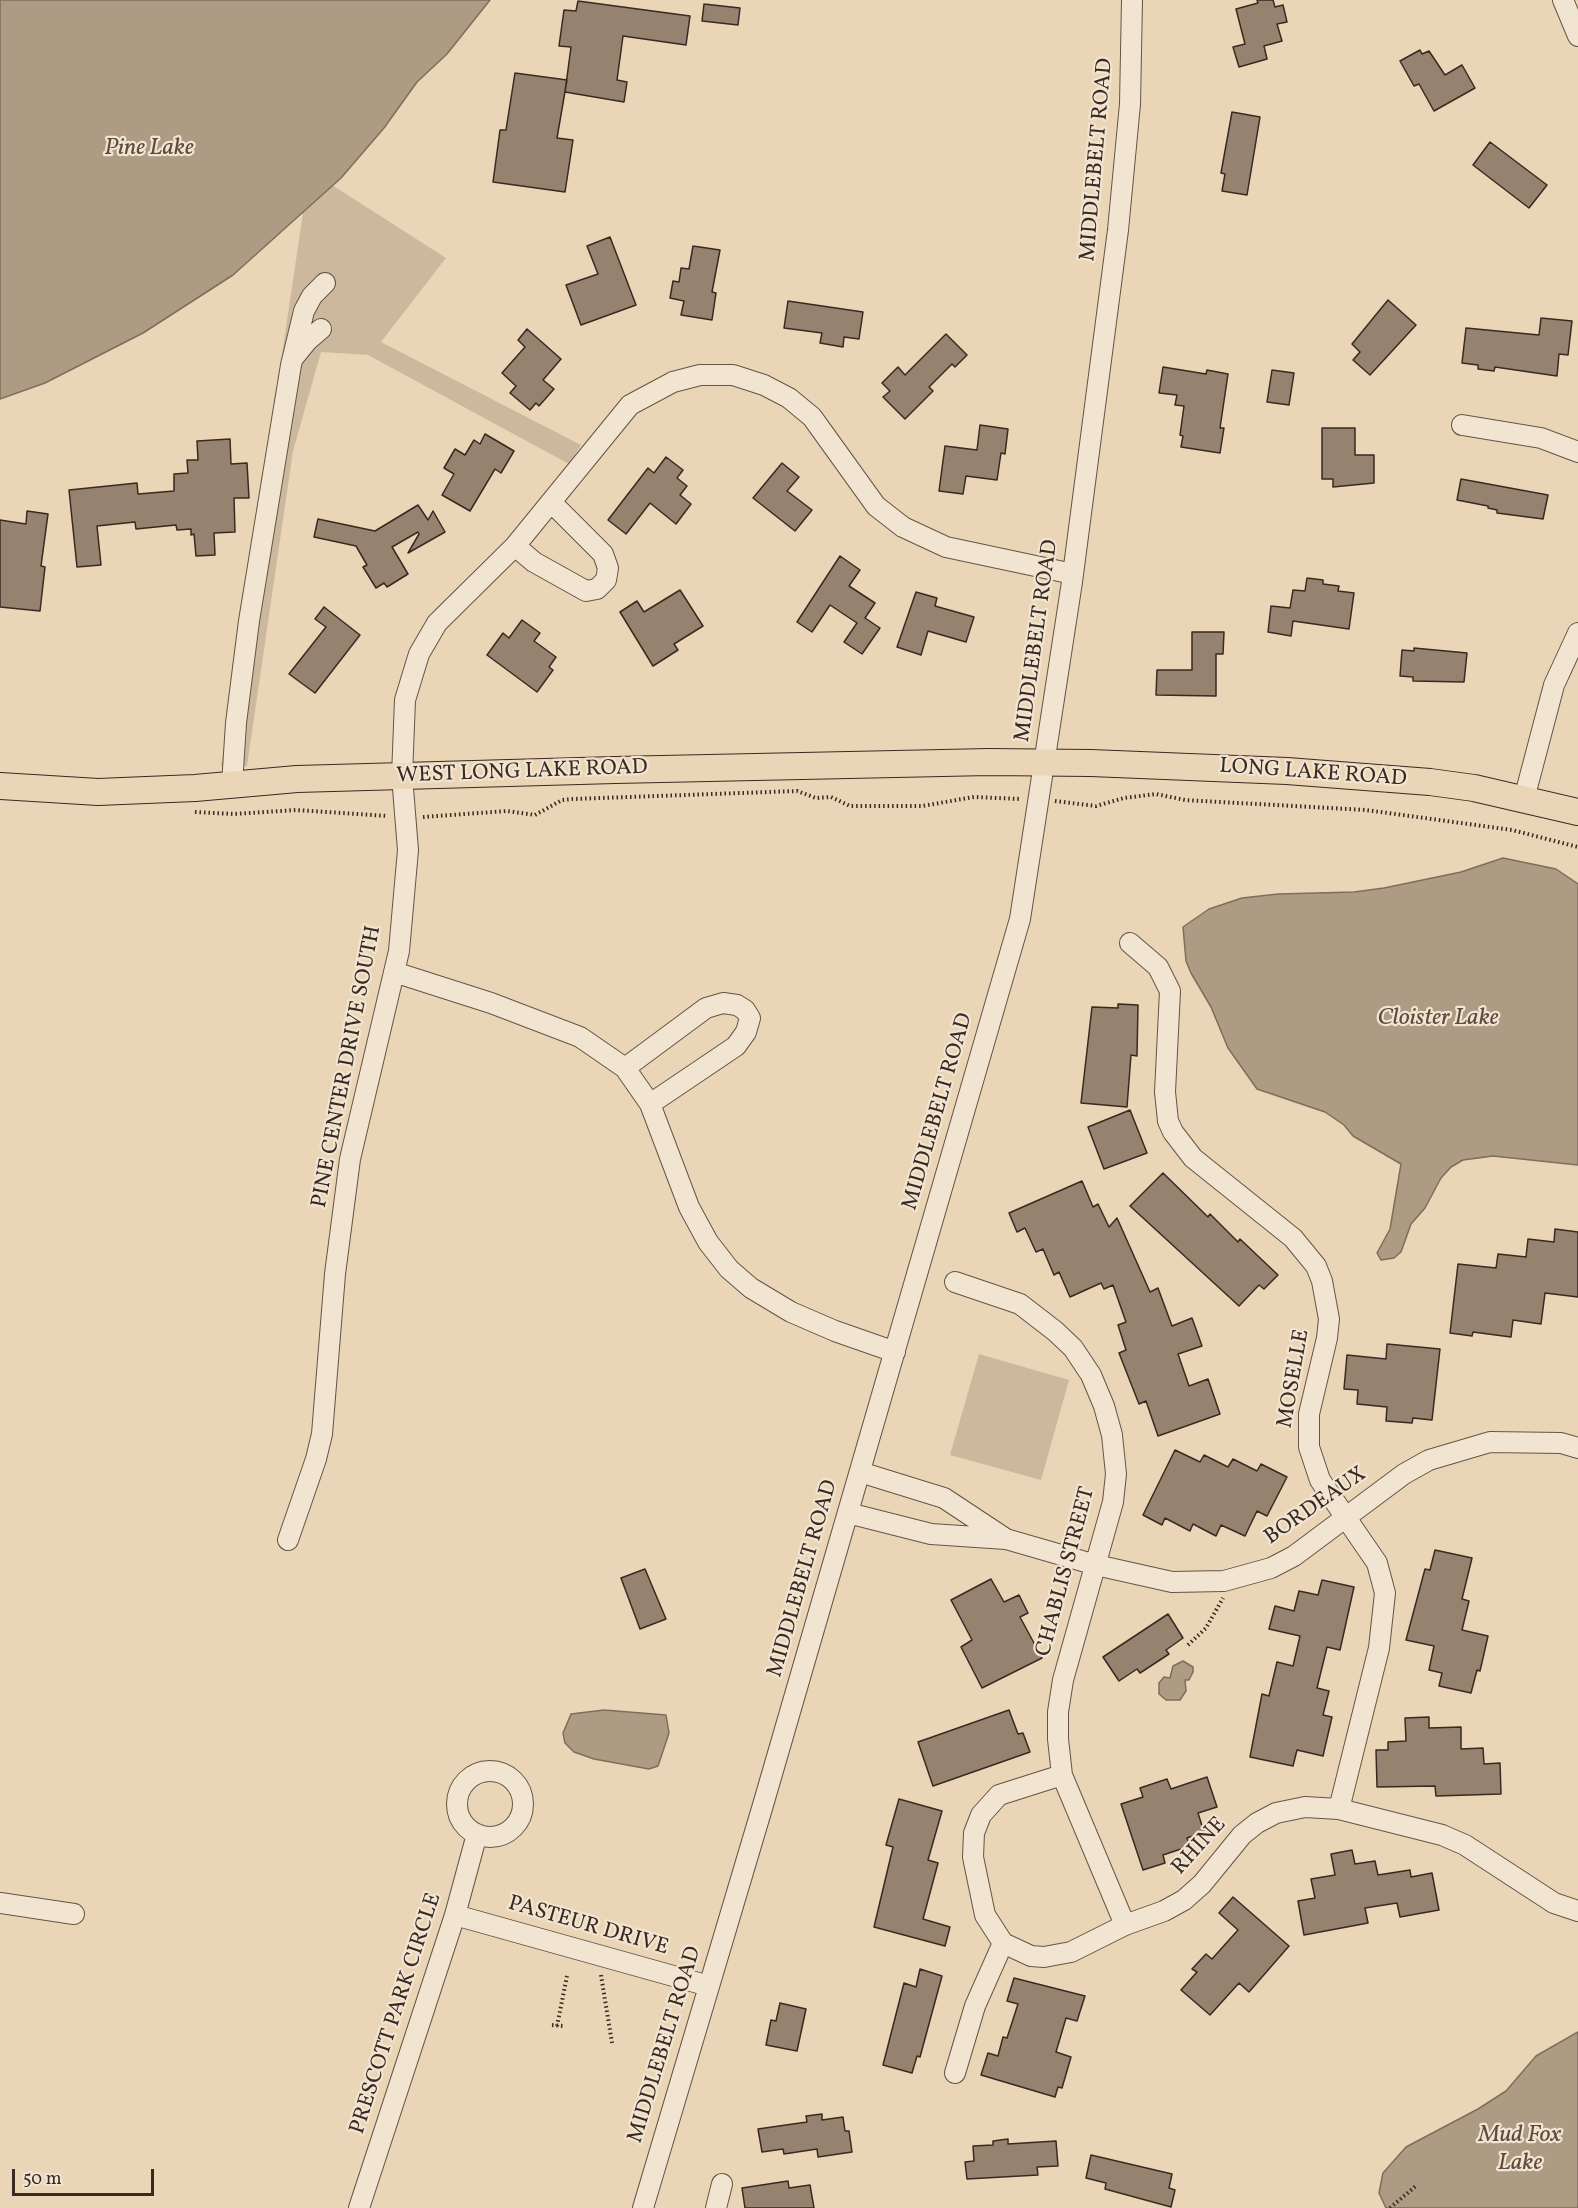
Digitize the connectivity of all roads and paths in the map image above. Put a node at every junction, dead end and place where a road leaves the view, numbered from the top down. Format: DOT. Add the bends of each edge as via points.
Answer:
graph roads {
  1 [pos="1132,0"];
  2 [pos="1563,0"];
  3 [pos="1578,36"];
  4 [pos="325,283"];
  5 [pos="321,329"];
  6 [pos="291,365"];
  7 [pos="1462,425"];
  8 [pos="1578,452"];
  9 [pos="552,503"];
  10 [pos="514,546"];
  11 [pos="1072,574"];
  12 [pos="1578,633"];
  13 [pos="1045,763"];
  14 [pos="402,776"];
  15 [pos="232,785"];
  16 [pos="0,786"];
  17 [pos="1524,799"];
  18 [pos="1039,800"];
  19 [pos="193,811"];
  20 [pos="1578,812"];
  21 [pos="405,817"];
  22 [pos="1578,847"];
  23 [pos="1130,943"];
  24 [pos="394,972"];
  25 [pos="625,1068"];
  26 [pos="650,1104"];
  27 [pos="955,1282"];
  28 [pos="895,1352"];
  29 [pos="1578,1448"];
  30 [pos="861,1472"];
  31 [pos="848,1513"];
  32 [pos="1343,1518"];
  33 [pos="1006,1539"];
  34 [pos="288,1540"];
  35 [pos="1096,1564"];
  36 [pos="1224,1592"];
  37 [pos="1188,1645"];
  38 [pos="1062,1775"];
  39 [pos="1339,1809"];
  40 [pos="477,1834"];
  41 [pos="0,1903"];
  42 [pos="1578,1911"];
  43 [pos="74,1914"];
  44 [pos="455,1915"];
  45 [pos="1125,1925"];
  46 [pos="1003,1943"];
  47 [pos="601,1970"];
  48 [pos="567,1976"];
  49 [pos="709,1986"];
  50 [pos="564,2026"];
  51 [pos="612,2043"];
  52 [pos="955,2073"];
  53 [pos="722,2184"];
  54 [pos="1417,2185"];
  55 [pos="359,2208"];
  56 [pos="643,2208"];
  57 [pos="716,2208"];
  58 [pos="1390,2208"];
  1 -- 11 [label="street, MIDDLEBELT ROAD" via="1124,182"];
  2 -- 3 [label="street"];
  4 -- 6 [label="street" via="304,311"];
  5 -- 6 [label="street" via="297,352"];
  6 -- 15 [label="street" via="249,621"];
  7 -- 8 [label="street" via="1541,438"];
  9 -- 10 [label="street, PINE CENTER DRIVE SOUTH"];
  9 -- 10 [label="street" via="603,554 608,568 606,580 597,589 586,591 543,568"];
  9 -- 11 [label="street, PINE CENTER DRIVE SOUTH" via="630,405 673,382 700,375 733,375 789,398 812,417 876,506 903,527 946,547"];
  10 -- 14 [label="street, PINE CENTER DRIVE SOUTH" via="437,623 419,654 405,700"];
  11 -- 13 [label="street, MIDDLEBELT ROAD"];
  12 -- 17 [label="street" via="1554,685"];
  13 -- 14 [label="main road, WEST LONG LAKE ROAD"];
  13 -- 17 [label="main road, LONG LAKE ROAD" via="1368,777 1441,784"];
  13 -- 18 [label="street, MIDDLEBELT ROAD"];
  14 -- 15 [label="main road, WEST LONG LAKE ROAD"];
  14 -- 21 [label="street, PINE CENTER DRIVE SOUTH"];
  15 -- 16 [label="main road, WEST LONG LAKE ROAD" via="98,792"];
  17 -- 20 [label="main road, LONG LAKE ROAD"];
  18 -- 21 [label="path" via="974,797 922,806 850,806 831,797 816,798 797,791 573,799 562,800 535,815 507,811"];
  18 -- 22 [label="path" via="1096,806 1156,795 1382,812 1512,830"];
  18 -- 28 [label="street, MIDDLEBELT ROAD" via="1020,919"];
  19 -- 21 [label="path" via="234,814 296,810"];
  21 -- 24 [label="street, PINE CENTER DRIVE SOUTH" via="408,850"];
  23 -- 32 [label="street, MOSELLE" via="1158,967 1170,991 1165,1092 1173,1132 1193,1158 1293,1238 1316,1266 1322,1281 1328,1338 1309,1414 1309,1448 1320,1480"];
  24 -- 25 [label="street" via="580,1037"];
  24 -- 34 [label="street, PINE CENTER DRIVE SOUTH" via="350,1159 335,1274 322,1434"];
  25 -- 26 [label="street"];
  25 -- 26 [label="street" via="706,1008 723,1003 745,1010 750,1018 736,1046"];
  26 -- 28 [label="street" via="690,1207 708,1242 729,1269 751,1288 791,1312"];
  27 -- 35 [label="street, CHABLIS STREET" via="1029,1310 1072,1348 1091,1375 1112,1435 1116,1474 1113,1502"];
  28 -- 30 [label="street, MIDDLEBELT ROAD"];
  29 -- 32 [label="street, BORDEAUX" via="1561,1443 1510,1441 1458,1449 1404,1474"];
  30 -- 31 [label="street, MIDDLEBELT ROAD"];
  30 -- 33 [label="street, BORDEAUX" via="944,1498"];
  31 -- 33 [label="street, BORDEAUX" via="931,1534"];
  31 -- 49 [label="street, MIDDLEBELT ROAD"];
  32 -- 35 [label="street, BORDEAUX" via="1294,1556 1242,1578 1172,1582"];
  32 -- 39 [label="street, MOSELLE" via="1377,1563 1385,1606 1379,1648"];
  33 -- 35 [label="street, BORDEAUX"];
  35 -- 38 [label="street, CHABLIS STREET" via="1063,1680 1058,1712"];
  36 -- 37 [label="path" via="1206,1628"];
  38 -- 45 [label="street, CHABLIS STREET"];
  38 -- 46 [label="street" via="999,1795 981,1815 974,1833 973,1857 982,1904 991,1929"];
  39 -- 42 [label="street, RHINE" via="1442,1835 1465,1845 1554,1903"];
  39 -- 45 [label="street, RHINE" via="1305,1807 1276,1813 1257,1823 1242,1834 1184,1900"];
  40 -- 44 [label="street, PRESCOTT PARK CIRCLE"];
  41 -- 43 [label="street"];
  44 -- 49 [label="street, PASTEUR DRIVE"];
  44 -- 55 [label="street, PRESCOTT PARK CIRCLE"];
  45 -- 46 [label="street, RHINE" via="1058,1956 1031,1956"];
  46 -- 52 [label="street" via="975,2006"];
  47 -- 51 [label="path"];
  48 -- 50 [label="path" via="554,2026"];
  49 -- 56 [label="street, MIDDLEBELT ROAD"];
  53 -- 57 [label="street"];
  54 -- 58 [label="path"];
}
